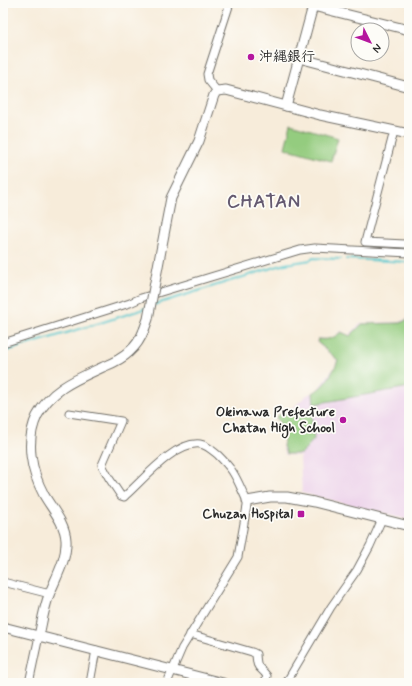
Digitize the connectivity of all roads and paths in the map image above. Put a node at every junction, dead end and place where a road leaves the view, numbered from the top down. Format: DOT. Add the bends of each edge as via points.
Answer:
graph roads {
  1 [pos="230,3"];
  2 [pos="301,3"];
  3 [pos="314,4"];
  4 [pos="409,30"];
  5 [pos="299,58"];
  6 [pos="409,87"];
  7 [pos="217,91"];
  8 [pos="286,106"];
  9 [pos="394,131"];
  10 [pos="409,134"];
  11 [pos="409,243"];
  12 [pos="409,253"];
  13 [pos="3,343"];
  14 [pos="69,413"];
  15 [pos="247,501"];
  16 [pos="382,519"];
  17 [pos="409,526"];
  18 [pos="3,582"];
  19 [pos="46,593"];
  20 [pos="3,627"];
  21 [pos="190,634"];
  22 [pos="39,636"];
  23 [pos="96,650"];
  24 [pos="173,670"];
  25 [pos="3,681"];
  26 [pos="7,683"];
  27 [pos="29,683"];
  28 [pos="90,683"];
  29 [pos="167,683"];
  30 [pos="223,683"];
  31 [pos="266,683"];
  32 [pos="286,683"];
  1 -- 7 [label="street" via="208,74 208,80"];
  2 -- 3 [label="street"];
  3 -- 4 [label="street"];
  3 -- 5 [label="street"];
  5 -- 6 [label="street"];
  5 -- 8 [label="street"];
  7 -- 8 [label="street" via="226,90"];
  7 -- 22 [label="street, bridge" via="199,141 171,198 148,319 139,340 120,359 73,381 59,391 48,400 36,418 30,438 32,460 37,480 62,525 66,539 65,555 49,595"];
  8 -- 9 [label="street"];
  9 -- 10 [label="street"];
  9 -- 11 [label="street" via="366,242"];
  12 -- 13 [label="street" via="315,248 300,250"];
  14 -- 15 [label="street" via="121,421 102,465 121,496 126,496 180,448 201,444 211,449 226,463"];
  15 -- 16 [label="street" via="286,497"];
  15 -- 21 [label="street" via="238,557"];
  16 -- 17 [label="street"];
  16 -- 32 [label="street" via="357,570 331,607"];
  18 -- 19 [label="street"];
  20 -- 22 [label="street"];
  21 -- 24 [label="street"];
  21 -- 31 [label="street" via="256,654 259,669 267,676"];
  22 -- 23 [label="street"];
  22 -- 27 [label="street"];
  23 -- 24 [label="street"];
  23 -- 28 [label="street"];
  24 -- 29 [label="street"];
  24 -- 30 [label="street"];
  25 -- 26 [label="street"];
}
